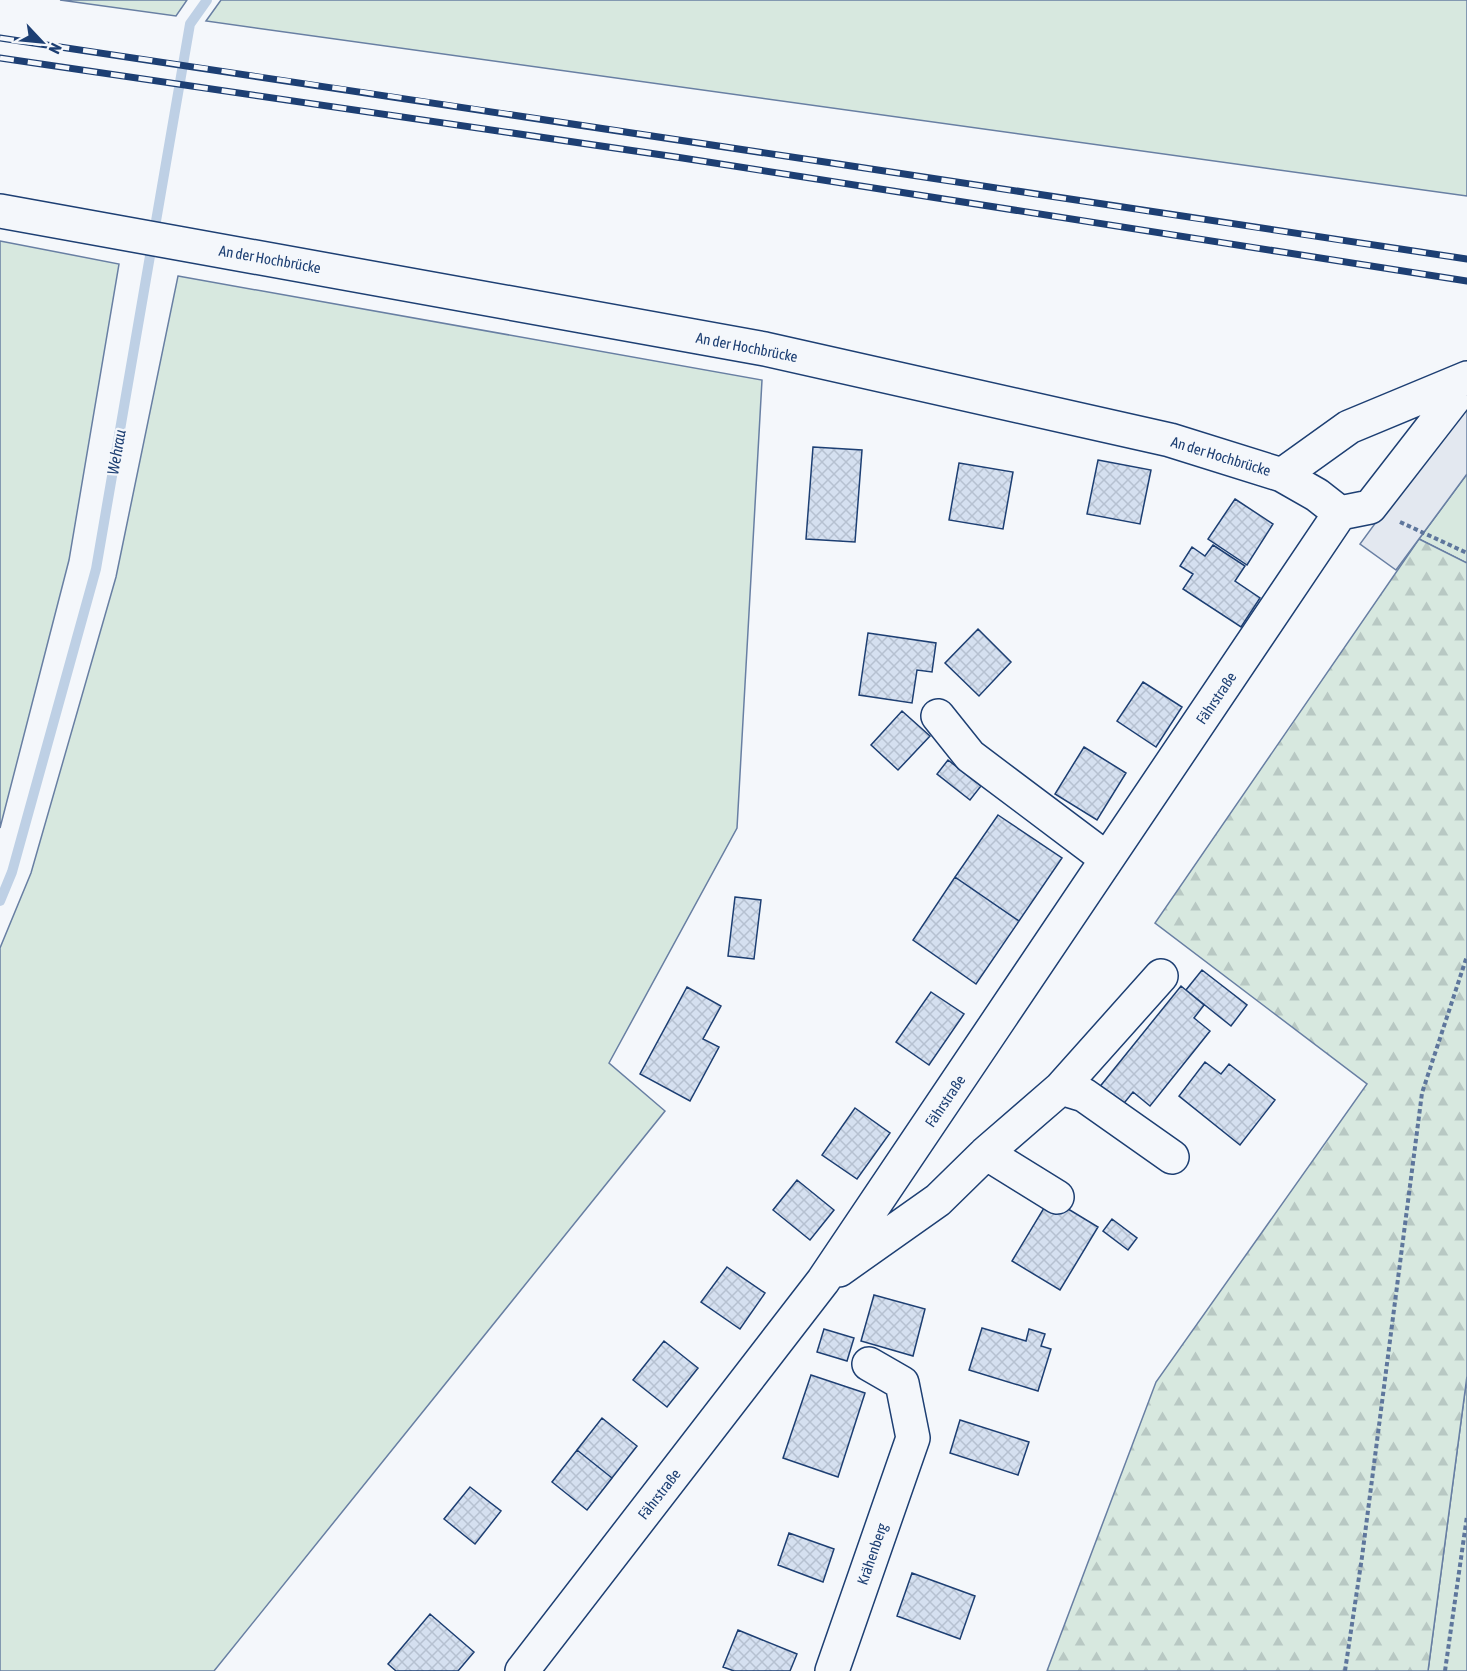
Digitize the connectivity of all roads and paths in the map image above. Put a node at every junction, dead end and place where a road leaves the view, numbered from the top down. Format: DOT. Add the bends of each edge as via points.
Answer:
graph roads {
  1 [pos="0,211"];
  2 [pos="1467,380"];
  3 [pos="1282,475"];
  4 [pos="1355,510"];
  5 [pos="1467,554"];
  6 [pos="939,716"];
  7 [pos="1107,859"];
  8 [pos="1467,956"];
  9 [pos="1161,976"];
  10 [pos="1061,1088"];
  11 [pos="986,1153"];
  12 [pos="1172,1157"];
  13 [pos="1057,1197"];
  14 [pos="823,1281"];
  15 [pos="869,1364"];
  16 [pos="1467,1516"];
  17 [pos="522,1671"];
  18 [pos="832,1671"];
  19 [pos="1345,1671"];
  20 [pos="1445,1671"];
  1 -- 3 [label="street, An der Hochbrücke" via="765,350 1170,440"];
  2 -- 3 [label="street, An der Hochbrücke" via="1349,428"];
  2 -- 4 [label="street, Fährstraße"];
  3 -- 4 [label="street"];
  4 -- 5 [label="path"];
  4 -- 7 [label="street, Fährstraße"];
  6 -- 7 [label="street" via="970,756"];
  7 -- 14 [label="street, Fährstraße"];
  8 -- 19 [label="path" via="1422,1093"];
  9 -- 10 [label="street"];
  10 -- 11 [label="street"];
  10 -- 12 [label="street" via="1084,1095"];
  11 -- 13 [label="street"];
  11 -- 14 [label="street" via="938,1200"];
  14 -- 17 [label="street, Fährstraße"];
  15 -- 18 [label="street, Krähenberg" via="902,1383 913,1438"];
  16 -- 20 [label="path"];
}
